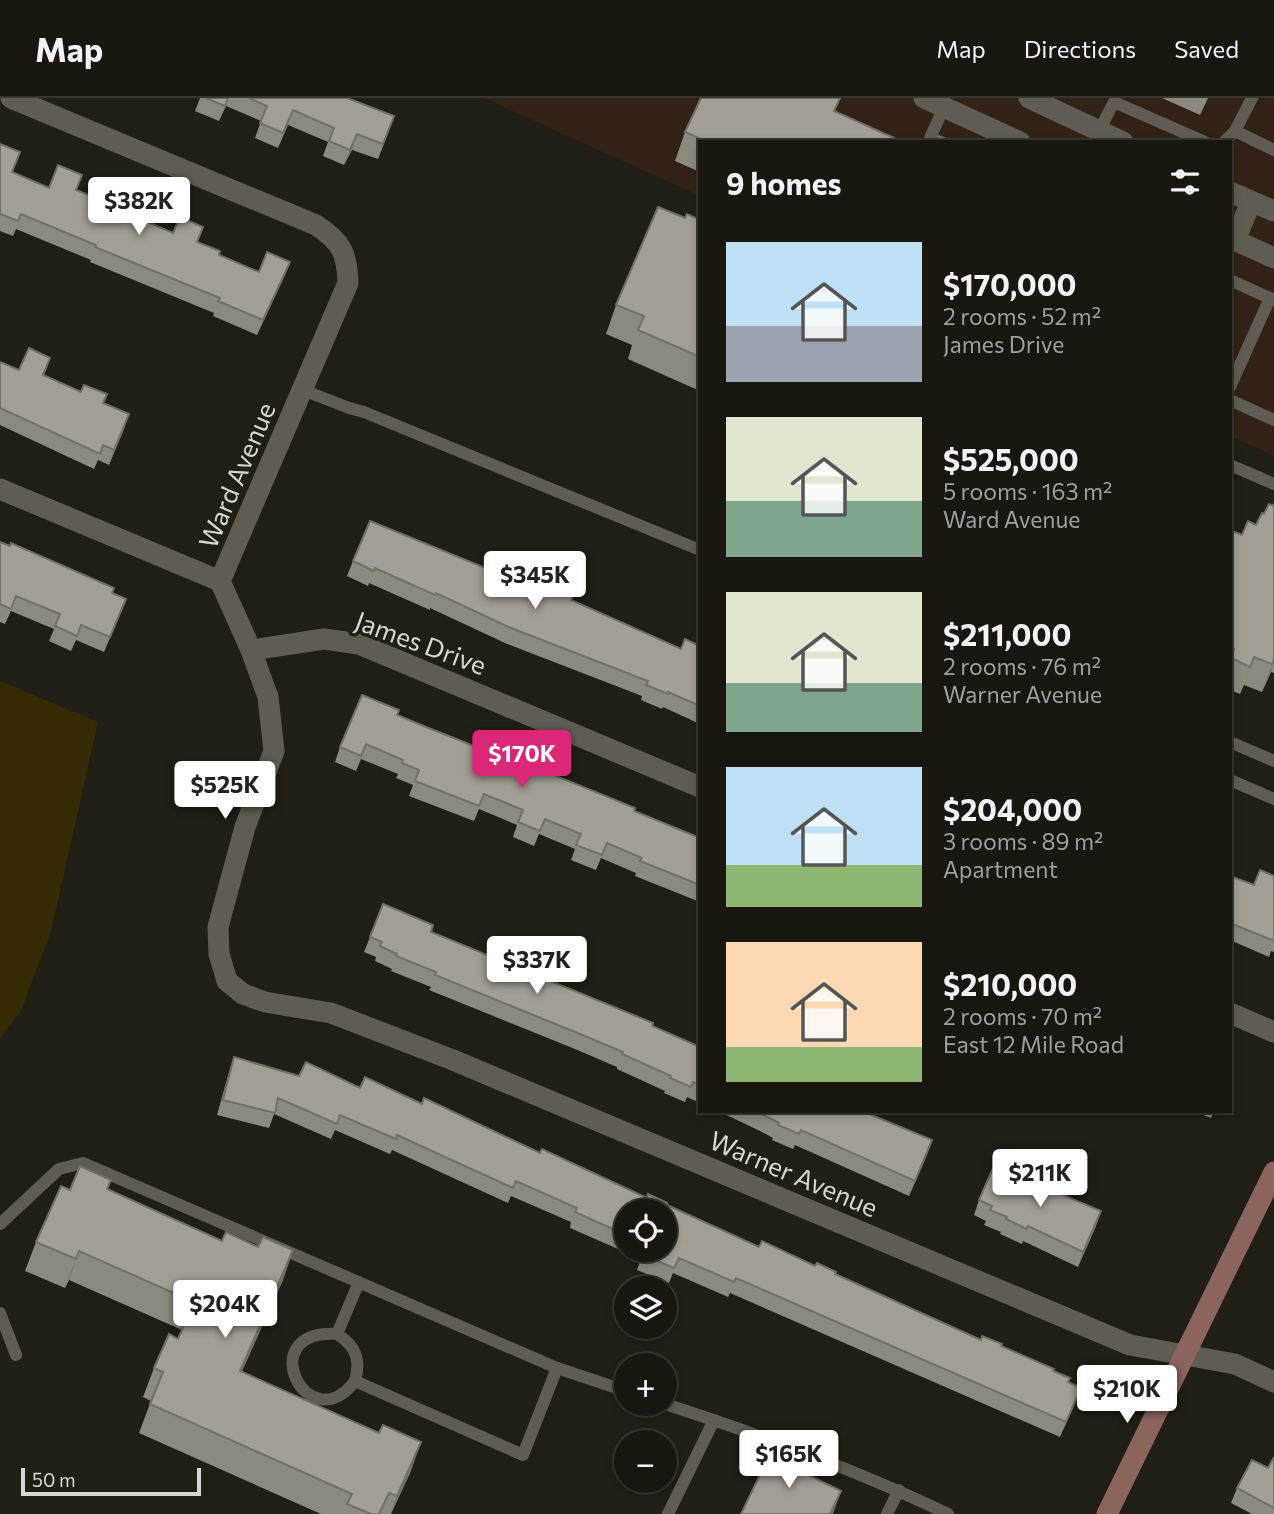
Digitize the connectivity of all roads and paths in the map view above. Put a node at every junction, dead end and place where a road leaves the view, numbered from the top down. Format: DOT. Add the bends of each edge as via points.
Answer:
graph roads {
  1 [pos="11,98"];
  2 [pos="924,98"];
  3 [pos="1028,98"];
  4 [pos="1252,98"];
  5 [pos="1109,100"];
  6 [pos="946,102"];
  7 [pos="1099,131"];
  8 [pos="1235,131"];
  9 [pos="934,140"];
  10 [pos="1016,140"];
  11 [pos="1118,140"];
  12 [pos="1200,140"];
  13 [pos="1226,140"];
  14 [pos="1274,150"];
  15 [pos="1232,193"];
  16 [pos="1251,201"];
  17 [pos="1274,211"];
  18 [pos="1232,239"];
  19 [pos="1274,258"];
  20 [pos="1232,281"];
  21 [pos="1272,299"];
  22 [pos="1232,383"];
  23 [pos="303,390"];
  24 [pos="1232,401"];
  25 [pos="1274,420"];
  26 [pos="1232,466"];
  27 [pos="1274,484"];
  28 [pos="0,489"];
  29 [pos="698,549"];
  30 [pos="220,582"];
  31 [pos="251,650"];
  32 [pos="1232,743"];
  33 [pos="1274,761"];
  34 [pos="1232,781"];
  35 [pos="698,786"];
  36 [pos="1274,799"];
  37 [pos="1232,1014"];
  38 [pos="1274,1032"];
  39 [pos="1274,1172"];
  40 [pos="0,1224"];
  41 [pos="359,1282"];
  42 [pos="0,1312"];
  43 [pos="337,1334"];
  44 [pos="1185,1354"];
  45 [pos="16,1355"];
  46 [pos="558,1368"];
  47 [pos="355,1381"];
  48 [pos="1274,1382"];
  49 [pos="614,1387"];
  50 [pos="677,1408"];
  51 [pos="714,1420"];
  52 [pos="899,1490"];
  53 [pos="668,1514"];
  54 [pos="887,1514"];
  55 [pos="948,1514"];
  56 [pos="1107,1514"];
  1 -- 23 [label="street, Ward Avenue" via="316,225 332,236 342,248 348,283"];
  2 -- 6 [label="street"];
  3 -- 7 [label="street"];
  4 -- 8 [label="lane"];
  5 -- 7 [label="lane"];
  5 -- 12 [label="lane"];
  6 -- 9 [label="lane" via="930,138"];
  6 -- 10 [label="street"];
  7 -- 11 [label="street"];
  8 -- 13 [label="lane"];
  8 -- 14 [label="lane"];
  15 -- 16 [label="street"];
  16 -- 17 [label="street"];
  16 -- 18 [label="street"];
  18 -- 19 [label="street"];
  20 -- 21 [label="lane"];
  21 -- 22 [label="lane"];
  23 -- 29 [label="lane"];
  23 -- 30 [label="street, Ward Avenue"];
  24 -- 25 [label="lane"];
  26 -- 27 [label="lane"];
  28 -- 30 [label="street"];
  30 -- 31 [label="street"];
  31 -- 35 [label="street, James Drive" via="324,639 359,644"];
  31 -- 44 [label="street, Warner Avenue" via="268,696 274,751 245,827 218,927 227,981 243,994 331,1013 1130,1345"];
  32 -- 33 [label="lane"];
  34 -- 36 [label="lane"];
  37 -- 38 [label="street"];
  39 -- 44 [label="main road"];
  40 -- 41 [label="lane" via="59,1169 83,1163"];
  41 -- 43 [label="lane"];
  41 -- 46 [label="lane"];
  42 -- 45 [label="lane"];
  43 -- 47 [label="lane" via="356,1353"];
  43 -- 47 [label="lane" via="317,1333 298,1346 292,1364 294,1378 301,1389 320,1399 336,1397"];
  44 -- 48 [label="street, Warner Avenue" via="1235,1364"];
  44 -- 56 [label="main road"];
  46 -- 47 [label="lane" via="523,1455"];
  46 -- 49 [label="lane"];
  50 -- 51 [label="lane"];
  51 -- 52 [label="lane"];
  51 -- 53 [label="lane"];
  52 -- 54 [label="lane"];
  52 -- 55 [label="lane"];
}
